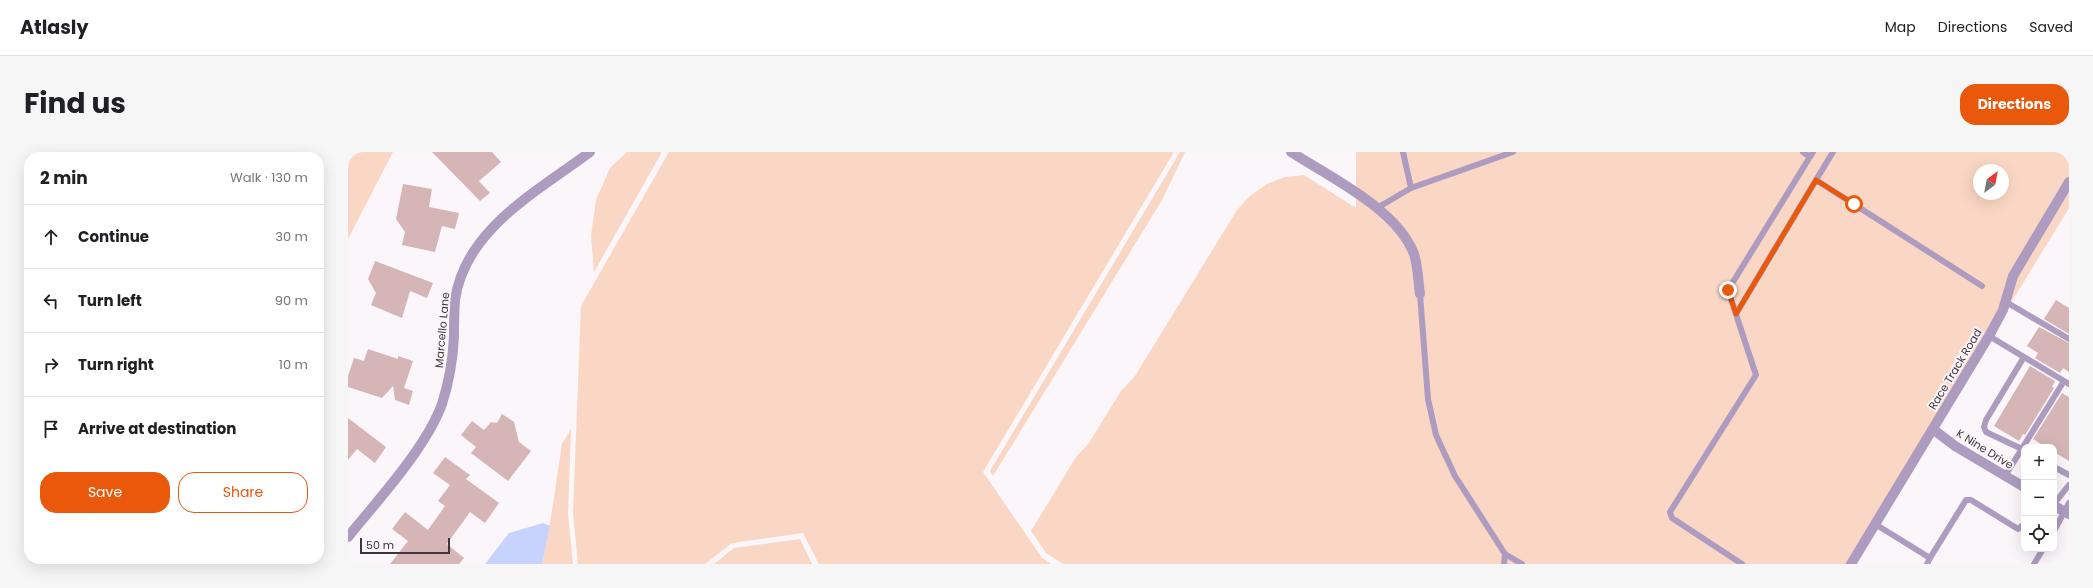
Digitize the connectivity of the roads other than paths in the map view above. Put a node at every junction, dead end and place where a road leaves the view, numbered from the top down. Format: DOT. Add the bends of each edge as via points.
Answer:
graph roads {
  1 [pos="590,152"];
  2 [pos="1291,152"];
  3 [pos="1403,152"];
  4 [pos="1513,152"];
  5 [pos="1803,152"];
  6 [pos="1832,152"];
  7 [pos="1811,154"];
  8 [pos="1816,180"];
  9 [pos="2069,182"];
  10 [pos="1411,188"];
  11 [pos="1377,208"];
  12 [pos="1982,286"];
  13 [pos="1420,294"];
  14 [pos="2006,302"];
  15 [pos="1736,314"];
  16 [pos="1989,336"];
  17 [pos="2069,339"];
  18 [pos="2024,357"];
  19 [pos="2067,383"];
  20 [pos="1934,430"];
  21 [pos="2027,444"];
  22 [pos="2021,449"];
  23 [pos="2021,453"];
  24 [pos="2057,469"];
  25 [pos="2069,475"];
  26 [pos="2004,476"];
  27 [pos="2021,486"];
  28 [pos="2069,486"];
  29 [pos="2057,501"];
  30 [pos="2057,506"];
  31 [pos="2067,510"];
  32 [pos="1875,524"];
  33 [pos="2057,526"];
  34 [pos="2021,527"];
  35 [pos="348,537"];
  36 [pos="2041,552"];
  37 [pos="1505,554"];
  38 [pos="1930,558"];
  39 [pos="1504,564"];
  40 [pos="1522,564"];
  41 [pos="1742,564"];
  42 [pos="1851,564"];
  43 [pos="1927,564"];
  44 [pos="2034,564"];
  1 -- 35 [label="street, Marcello Lane" via="498,221 475,249 455,298 452,357 442,405 418,448"];
  2 -- 11 [label="street"];
  3 -- 10 [label="lane"];
  4 -- 10 [label="lane"];
  5 -- 7 [label="lane"];
  6 -- 8 [label="lane"];
  7 -- 15 [label="lane" via="1728,290"];
  8 -- 12 [label="lane"];
  8 -- 15 [label="lane"];
  9 -- 14 [label="street, Race Track Road" via="2013,276"];
  10 -- 11 [label="lane"];
  11 -- 13 [label="street" via="1398,228 1414,254"];
  13 -- 37 [label="lane" via="1428,399 1436,436 1455,476"];
  14 -- 16 [label="street, Race Track Road"];
  14 -- 17 [label="lane"];
  15 -- 41 [label="lane" via="1756,375 1670,512 1672,518"];
  16 -- 18 [label="lane"];
  16 -- 20 [label="street, Race Track Road"];
  18 -- 19 [label="lane"];
  18 -- 22 [label="lane" via="1984,427 1986,432"];
  19 -- 21 [label="lane"];
  20 -- 26 [label="street, K Nine Drive"];
  20 -- 32 [label="street, Race Track Road"];
  23 -- 26 [label="lane"];
  24 -- 25 [label="lane"];
  26 -- 27 [label="street, K Nine Drive"];
  28 -- 29 [label="lane"];
  30 -- 31 [label="street"];
  31 -- 33 [label="lane"];
  32 -- 38 [label="lane"];
  32 -- 42 [label="street, Race Track Road"];
  34 -- 38 [label="lane" via="2018,530 1972,500 1966,500"];
  36 -- 44 [label="lane"];
  37 -- 39 [label="lane"];
  37 -- 40 [label="lane"];
  38 -- 43 [label="lane"];
}
